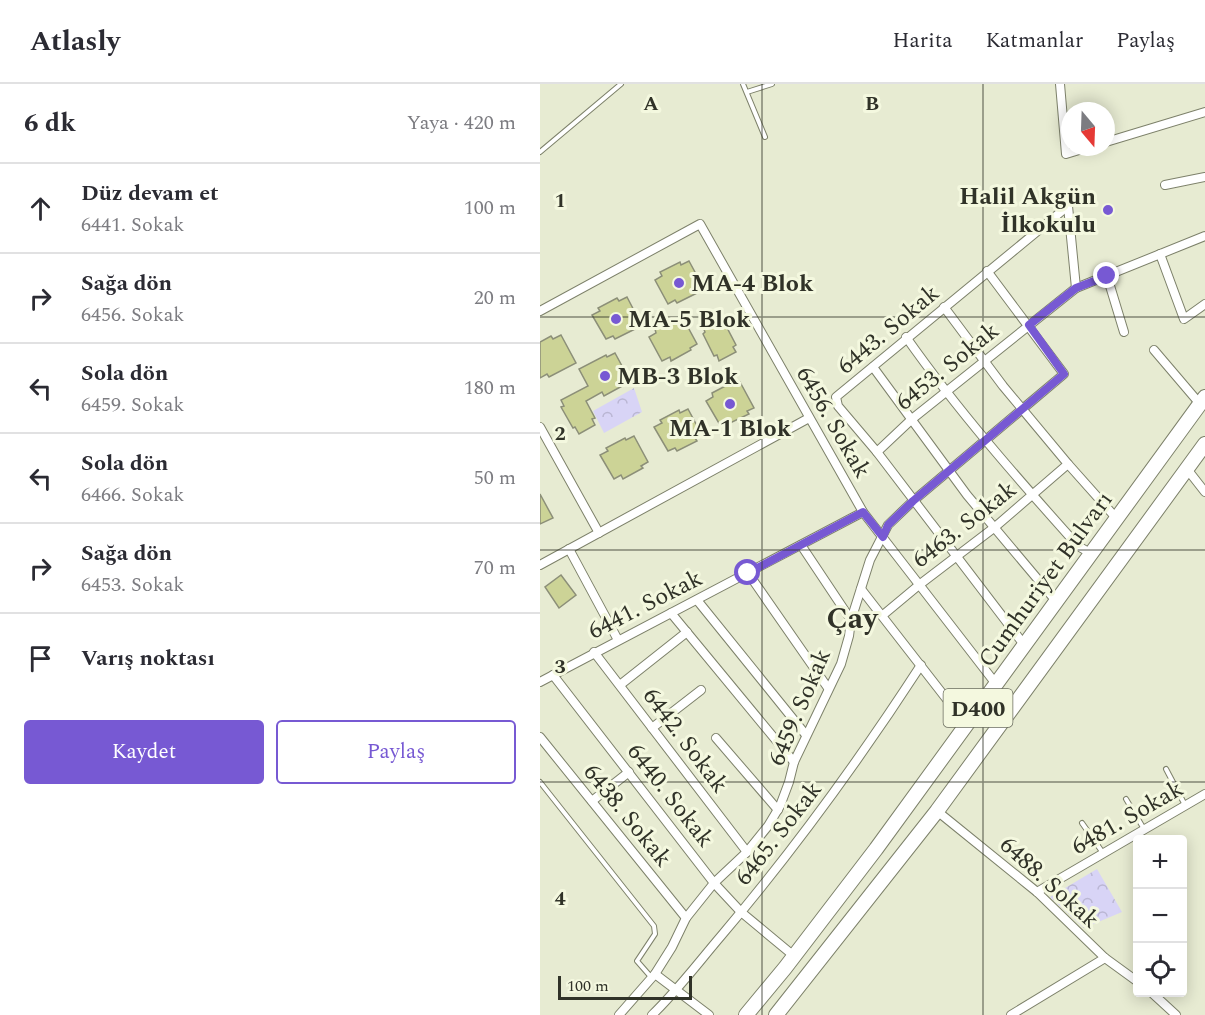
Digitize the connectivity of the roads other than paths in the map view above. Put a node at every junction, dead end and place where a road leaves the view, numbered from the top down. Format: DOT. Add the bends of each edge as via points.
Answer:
graph roads {
  1 [pos="621,84"];
  2 [pos="743,84"];
  3 [pos="772,84"];
  4 [pos="1060,84"];
  5 [pos="747,92"];
  6 [pos="1062,102"];
  7 [pos="1205,112"];
  8 [pos="765,137"];
  9 [pos="1115,139"];
  10 [pos="540,152"];
  11 [pos="1205,177"];
  12 [pos="1165,185"];
  13 [pos="1205,236"];
  14 [pos="1160,254"];
  15 [pos="987,271"];
  16 [pos="1107,276"];
  17 [pos="1076,288"];
  18 [pos="1202,306"];
  19 [pos="944,307"];
  20 [pos="540,311"];
  21 [pos="1205,316"];
  22 [pos="1029,325"];
  23 [pos="1124,332"];
  24 [pos="906,338"];
  25 [pos="1154,350"];
  26 [pos="984,360"];
  27 [pos="873,367"];
  28 [pos="947,390"];
  29 [pos="1202,401"];
  30 [pos="1023,410"];
  31 [pos="809,418"];
  32 [pos="912,419"];
  33 [pos="540,427"];
  34 [pos="986,440"];
  35 [pos="1205,444"];
  36 [pos="877,452"];
  37 [pos="1068,464"];
  38 [pos="1187,469"];
  39 [pos="949,470"];
  40 [pos="1205,492"];
  41 [pos="1032,495"];
  42 [pos="913,501"];
  43 [pos="863,512"];
  44 [pos="1117,519"];
  45 [pos="995,527"];
  46 [pos="599,533"];
  47 [pos="883,537"];
  48 [pos="801,545"];
  49 [pos="569,549"];
  50 [pos="1092,554"];
  51 [pos="956,557"];
  52 [pos="540,565"];
  53 [pos="748,573"];
  54 [pos="919,585"];
  55 [pos="861,589"];
  56 [pos="697,600"];
  57 [pos="1056,602"];
  58 [pos="671,613"];
  59 [pos="883,615"];
  60 [pos="851,620"];
  61 [pos="687,632"];
  62 [pos="618,640"];
  63 [pos="1025,646"];
  64 [pos="594,652"];
  65 [pos="921,665"];
  66 [pos="553,675"];
  67 [pos="541,678"];
  68 [pos="996,684"];
  69 [pos="620,685"];
  70 [pos="828,688"];
  71 [pos="701,690"];
  72 [pos="966,724"];
  73 [pos="652,728"];
  74 [pos="806,735"];
  75 [pos="540,737"];
  76 [pos="716,738"];
  77 [pos="794,762"];
  78 [pos="1166,769"];
  79 [pos="629,772"];
  80 [pos="540,782"];
  81 [pos="1205,794"];
  82 [pos="1126,799"];
  83 [pos="592,801"];
  84 [pos="1186,805"];
  85 [pos="777,810"];
  86 [pos="937,811"];
  87 [pos="1082,823"];
  88 [pos="1144,830"];
  89 [pos="747,852"];
  90 [pos="1103,854"];
  91 [pos="714,883"];
  92 [pos="1037,892"];
  93 [pos="741,912"];
  94 [pos="686,918"];
  95 [pos="794,956"];
  96 [pos="1105,958"];
  97 [pos="653,976"];
  98 [pos="1133,979"];
  99 [pos="675,991"];
  100 [pos="1155,997"];
  101 [pos="619,1015"];
  102 [pos="652,1015"];
  103 [pos="709,1015"];
  104 [pos="746,1015"];
  105 [pos="776,1015"];
  106 [pos="1011,1015"];
  107 [pos="1176,1015"];
  1 -- 10 [label="lane"];
  2 -- 5 [label="lane"];
  3 -- 5 [label="lane"];
  4 -- 6 [label="street"];
  5 -- 8 [label="lane"];
  7 -- 9 [label="street"];
  11 -- 12 [label="street"];
  13 -- 14 [label="street, 6453. Sokak"];
  14 -- 16 [label="street, 6453. Sokak"];
  14 -- 18 [label="street" via="1184,319"];
  15 -- 17 [label="street, 6443. Sokak" via="1068,206"];
  15 -- 19 [label="street, 6443. Sokak"];
  15 -- 22 [label="street"];
  16 -- 17 [label="street, 6453. Sokak"];
  16 -- 23 [label="street"];
  17 -- 22 [label="street, 6453. Sokak"];
  18 -- 21 [label="street"];
  19 -- 24 [label="street, 6443. Sokak"];
  19 -- 26 [label="street"];
  20 -- 31 [label="street, 6456. Sokak" via="700,224"];
  22 -- 26 [label="street, 6453. Sokak"];
  22 -- 30 [label="street, 6459. Sokak" via="1064,374"];
  24 -- 27 [label="street, 6443. Sokak"];
  24 -- 28 [label="street"];
  25 -- 29 [label="street"];
  26 -- 28 [label="street, 6453. Sokak"];
  26 -- 30 [label="street"];
  27 -- 32 [label="street"];
  27 -- 36 [label="street, 6443. Sokak" via="835,401"];
  28 -- 32 [label="street, 6453. Sokak"];
  28 -- 34 [label="street"];
  29 -- 44 [label="highway, Cumhuriyet Bulvarı / D400"];
  30 -- 34 [label="street, 6459. Sokak"];
  30 -- 37 [label="street"];
  31 -- 43 [label="street, 6456. Sokak"];
  31 -- 46 [label="street"];
  32 -- 36 [label="street, 6453. Sokak"];
  32 -- 39 [label="street"];
  33 -- 46 [label="street"];
  34 -- 39 [label="street, 6459. Sokak"];
  34 -- 41 [label="street"];
  35 -- 38 [label="highway, Cumhuriyet Bulvarı / D400"];
  36 -- 42 [label="street, 6443. Sokak"];
  37 -- 41 [label="street, 6463. Sokak"];
  37 -- 44 [label="street"];
  38 -- 40 [label="street"];
  38 -- 86 [label="highway, Cumhuriyet Bulvarı / D400"];
  39 -- 42 [label="street, 6459. Sokak"];
  39 -- 45 [label="street"];
  41 -- 45 [label="street, 6463. Sokak"];
  41 -- 50 [label="street" via="1078,546"];
  42 -- 47 [label="street, 6459. Sokak" via="888,525"];
  42 -- 51 [label="street, 6443. Sokak"];
  43 -- 47 [label="street, 6456. Sokak"];
  43 -- 48 [label="street, 6441. Sokak"];
  44 -- 50 [label="highway, Cumhuriyet Bulvarı / D400"];
  45 -- 51 [label="street, 6463. Sokak"];
  45 -- 57 [label="street"];
  46 -- 49 [label="street"];
  47 -- 54 [label="street, 6456. Sokak"];
  47 -- 55 [label="street, 6459. Sokak" via="870,560"];
  48 -- 53 [label="street, 6441. Sokak"];
  48 -- 60 [label="street"];
  49 -- 52 [label="street"];
  49 -- 62 [label="street"];
  50 -- 57 [label="highway, Cumhuriyet Bulvarı / D400"];
  51 -- 54 [label="street, 6463. Sokak"];
  51 -- 63 [label="street, 6443. Sokak"];
  53 -- 56 [label="street, 6441. Sokak"];
  53 -- 70 [label="street"];
  54 -- 59 [label="street, 6463. Sokak"];
  54 -- 68 [label="street, 6456. Sokak"];
  55 -- 59 [label="street"];
  55 -- 60 [label="street, 6459. Sokak"];
  56 -- 58 [label="street, 6441. Sokak"];
  56 -- 74 [label="street"];
  57 -- 63 [label="highway, Cumhuriyet Bulvarı / D400"];
  58 -- 61 [label="street"];
  58 -- 62 [label="street, 6441. Sokak"];
  59 -- 65 [label="street"];
  60 -- 70 [label="street, 6459. Sokak" via="841,664"];
  61 -- 69 [label="street"];
  61 -- 77 [label="street"];
  62 -- 64 [label="street, 6441. Sokak"];
  63 -- 68 [label="highway, Cumhuriyet Bulvarı / D400"];
  64 -- 66 [label="street, 6441. Sokak"];
  64 -- 69 [label="street, 6442. Sokak"];
  65 -- 72 [label="street"];
  65 -- 93 [label="street, 6465. Sokak" via="831,798"];
  66 -- 67 [label="street, 6441. Sokak"];
  66 -- 79 [label="street, 6440. Sokak"];
  68 -- 72 [label="highway, Cumhuriyet Bulvarı / D400"];
  69 -- 73 [label="street, 6442. Sokak"];
  70 -- 74 [label="street, 6459. Sokak"];
  71 -- 73 [label="street"];
  72 -- 95 [label="highway, Cumhuriyet Bulvarı / D400"];
  73 -- 89 [label="street, 6442. Sokak"];
  74 -- 77 [label="street, 6459. Sokak"];
  75 -- 83 [label="street, 6438. Sokak"];
  76 -- 85 [label="street"];
  77 -- 85 [label="street, 6459. Sokak"];
  78 -- 84 [label="lane"];
  79 -- 83 [label="street"];
  79 -- 91 [label="street, 6440. Sokak"];
  80 -- 97 [label="lane" via="654,926 655,934 637,961"];
  81 -- 84 [label="street, 6481. Sokak"];
  82 -- 88 [label="lane"];
  83 -- 94 [label="street, 6438. Sokak"];
  84 -- 88 [label="street, 6481. Sokak"];
  85 -- 89 [label="street, 6459. Sokak"];
  86 -- 92 [label="street, 6488. Sokak"];
  86 -- 105 [label="highway, Cumhuriyet Bulvarı / D400"];
  87 -- 90 [label="lane"];
  88 -- 90 [label="street, 6481. Sokak"];
  89 -- 91 [label="street, 6459. Sokak"];
  90 -- 92 [label="street, 6481. Sokak"];
  91 -- 93 [label="street, 6440. Sokak"];
  91 -- 94 [label="street, 6459. Sokak"];
  92 -- 96 [label="street, 6488. Sokak"];
  93 -- 95 [label="street, 6440. Sokak"];
  93 -- 99 [label="street, 6465. Sokak"];
  94 -- 97 [label="street, 6459. Sokak"];
  95 -- 104 [label="highway, Cumhuriyet Bulvarı / D400"];
  96 -- 98 [label="street, 6488. Sokak"];
  96 -- 106 [label="street"];
  97 -- 99 [label="street"];
  97 -- 101 [label="street, 6459. Sokak"];
  99 -- 102 [label="street, 6465. Sokak"];
  99 -- 103 [label="street"];
  100 -- 107 [label="street"];
}
